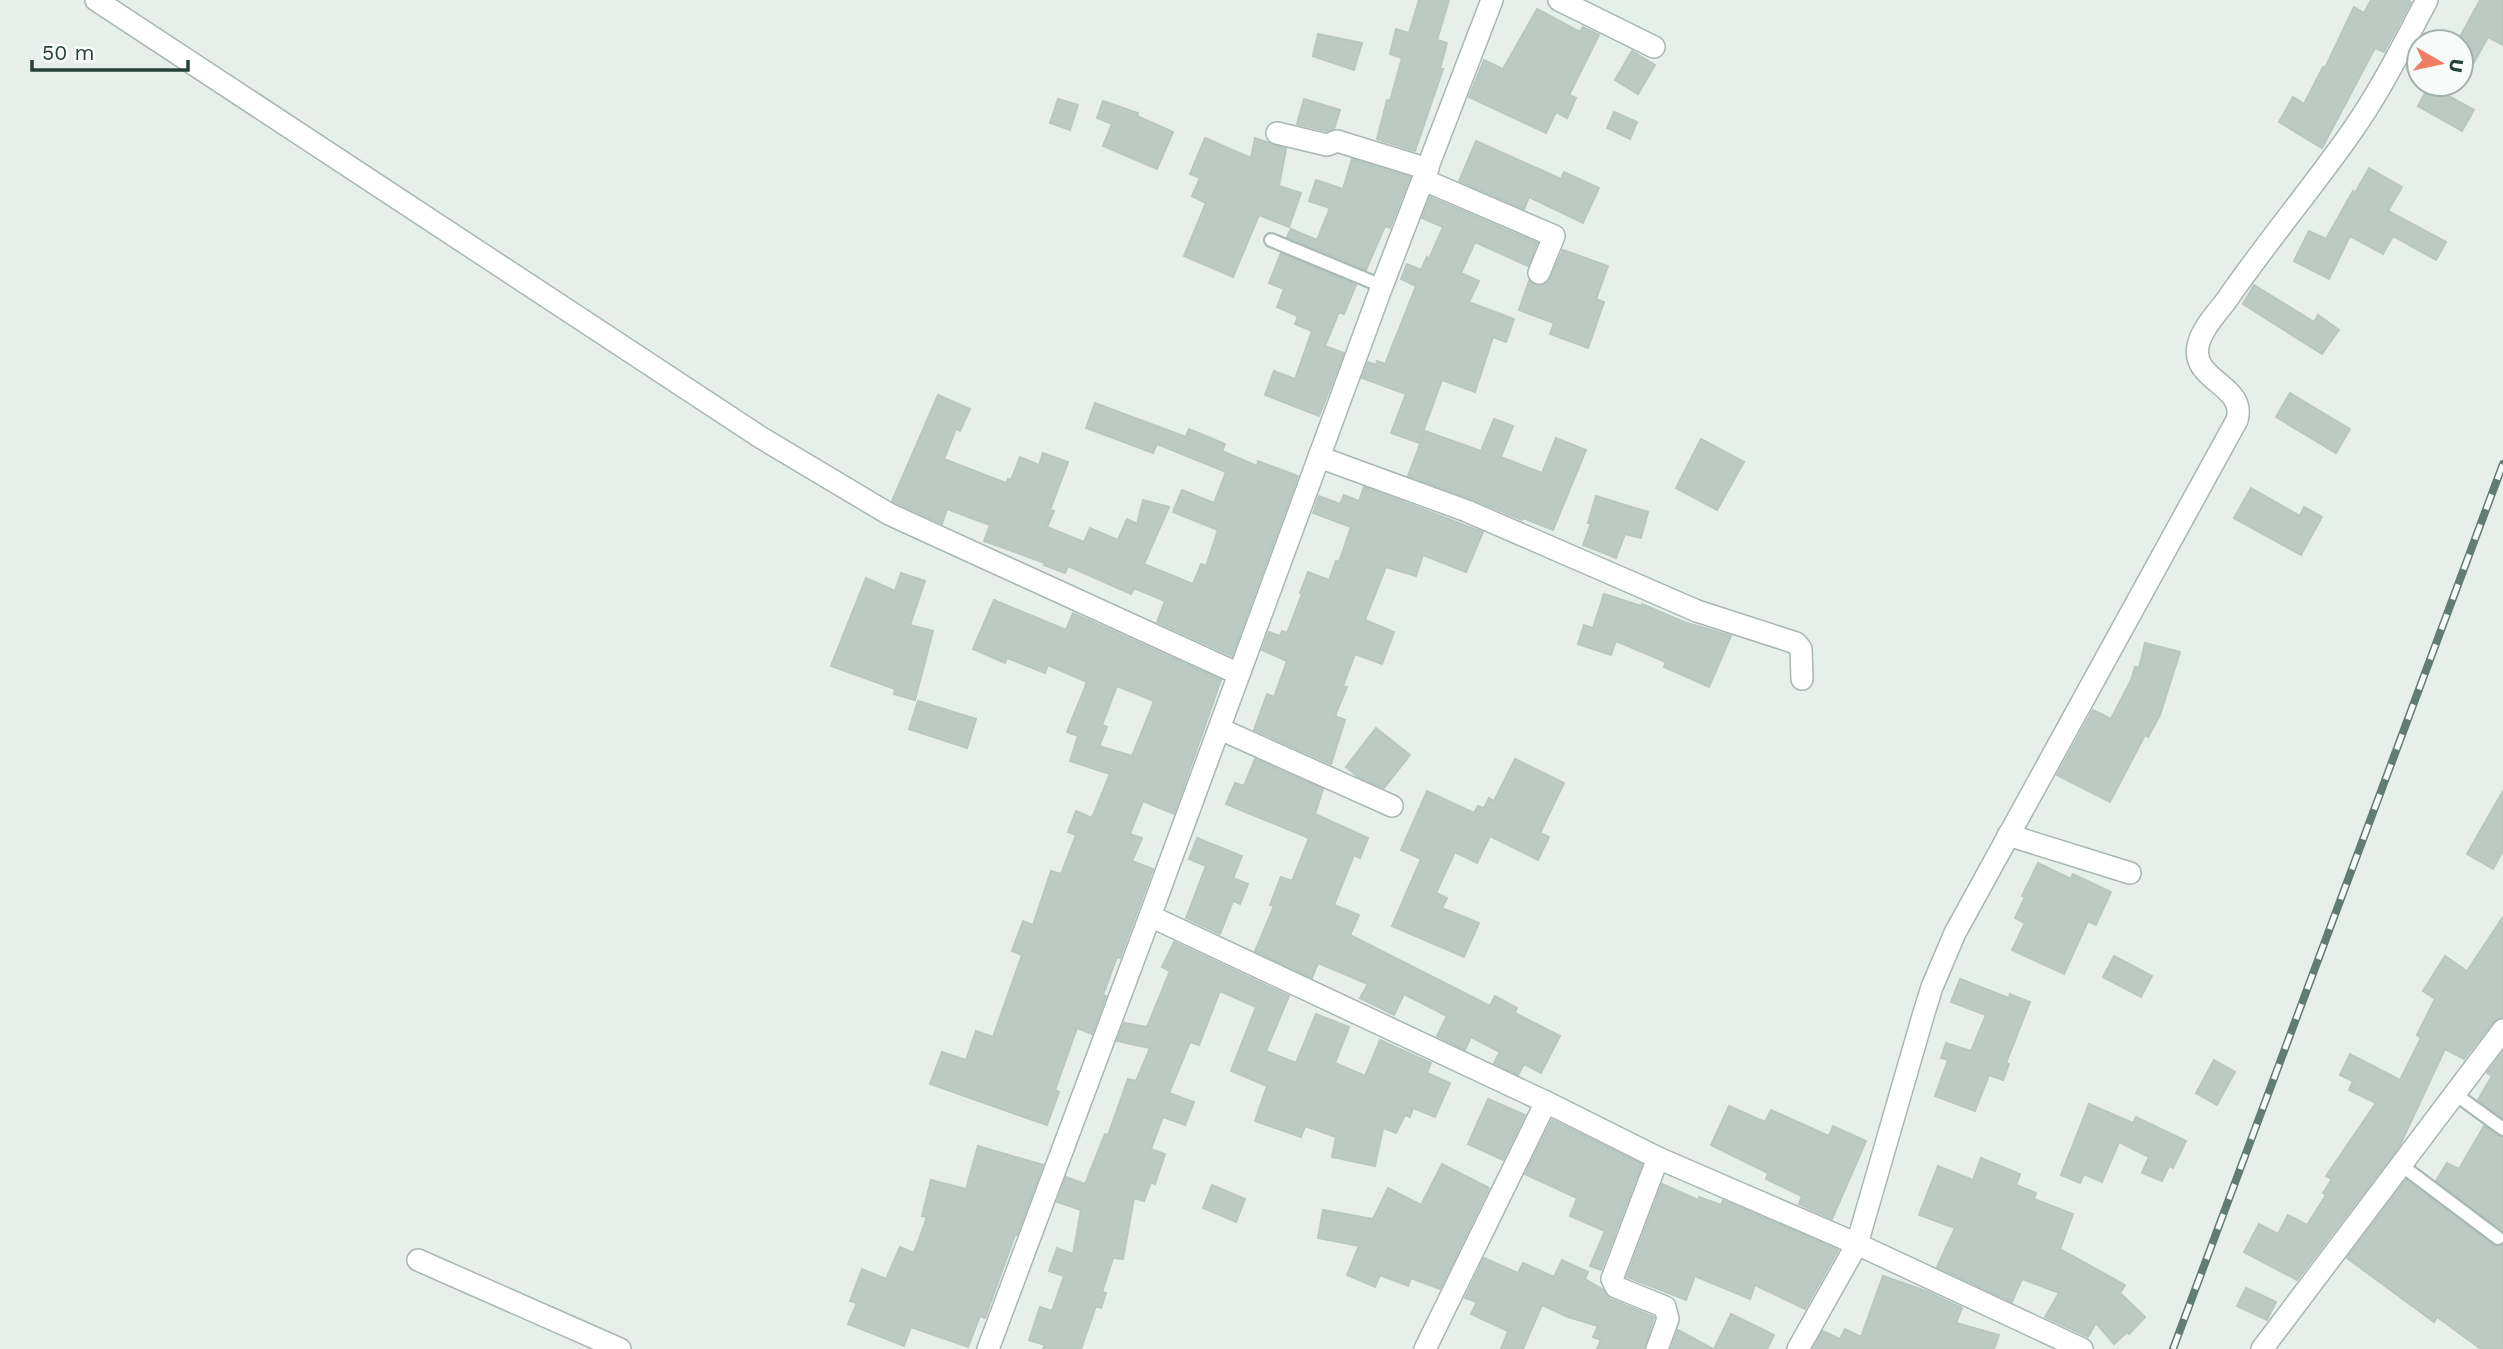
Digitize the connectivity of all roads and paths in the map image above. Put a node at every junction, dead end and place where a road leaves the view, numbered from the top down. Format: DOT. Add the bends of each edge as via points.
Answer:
graph roads {
  1 [pos="96,0"];
  2 [pos="1492,0"];
  3 [pos="1559,0"];
  4 [pos="2427,0"];
  5 [pos="1654,47"];
  6 [pos="1277,133"];
  7 [pos="1426,175"];
  8 [pos="1271,240"];
  9 [pos="1539,273"];
  10 [pos="1382,286"];
  11 [pos="1319,457"];
  12 [pos="1239,674"];
  13 [pos="1802,679"];
  14 [pos="1220,729"];
  15 [pos="1392,806"];
  16 [pos="2008,835"];
  17 [pos="2130,873"];
  18 [pos="1150,916"];
  19 [pos="2503,1030"];
  20 [pos="2455,1094"];
  21 [pos="1546,1102"];
  22 [pos="2503,1129"];
  23 [pos="1658,1158"];
  24 [pos="2401,1165"];
  25 [pos="2498,1238"];
  26 [pos="1857,1244"];
  27 [pos="418,1260"];
  28 [pos="614,1348"];
  29 [pos="988,1349"];
  30 [pos="1425,1349"];
  31 [pos="1657,1349"];
  32 [pos="1798,1349"];
  33 [pos="2082,1349"];
  34 [pos="2262,1349"];
  1 -- 12 [label="street" via="760,437 864,500"];
  2 -- 7 [label="street"];
  3 -- 5 [label="street"];
  4 -- 16 [label="street" via="2351,133 2202,335 2197,356 2201,367 2234,397 2239,408 2237,420"];
  6 -- 7 [label="street" via="1327,145 1337,141"];
  7 -- 9 [label="street" via="1554,236"];
  7 -- 10 [label="street"];
  8 -- 10 [label="lane"];
  10 -- 11 [label="street"];
  11 -- 12 [label="street"];
  11 -- 13 [label="street" via="1467,511 1697,611 1796,643 1801,649"];
  12 -- 14 [label="street"];
  14 -- 15 [label="street"];
  14 -- 18 [label="street"];
  16 -- 17 [label="street"];
  16 -- 26 [label="street" via="1955,933 1932,987"];
  18 -- 21 [label="street"];
  18 -- 29 [label="street"];
  19 -- 20 [label="street"];
  20 -- 22 [label="lane"];
  20 -- 24 [label="street"];
  21 -- 23 [label="street"];
  21 -- 30 [label="street"];
  23 -- 26 [label="street"];
  23 -- 31 [label="street" via="1612,1279 1616,1287 1665,1307 1668,1319"];
  24 -- 25 [label="lane"];
  24 -- 34 [label="street"];
  26 -- 32 [label="street"];
  26 -- 33 [label="street"];
  27 -- 28 [label="street"];
}
